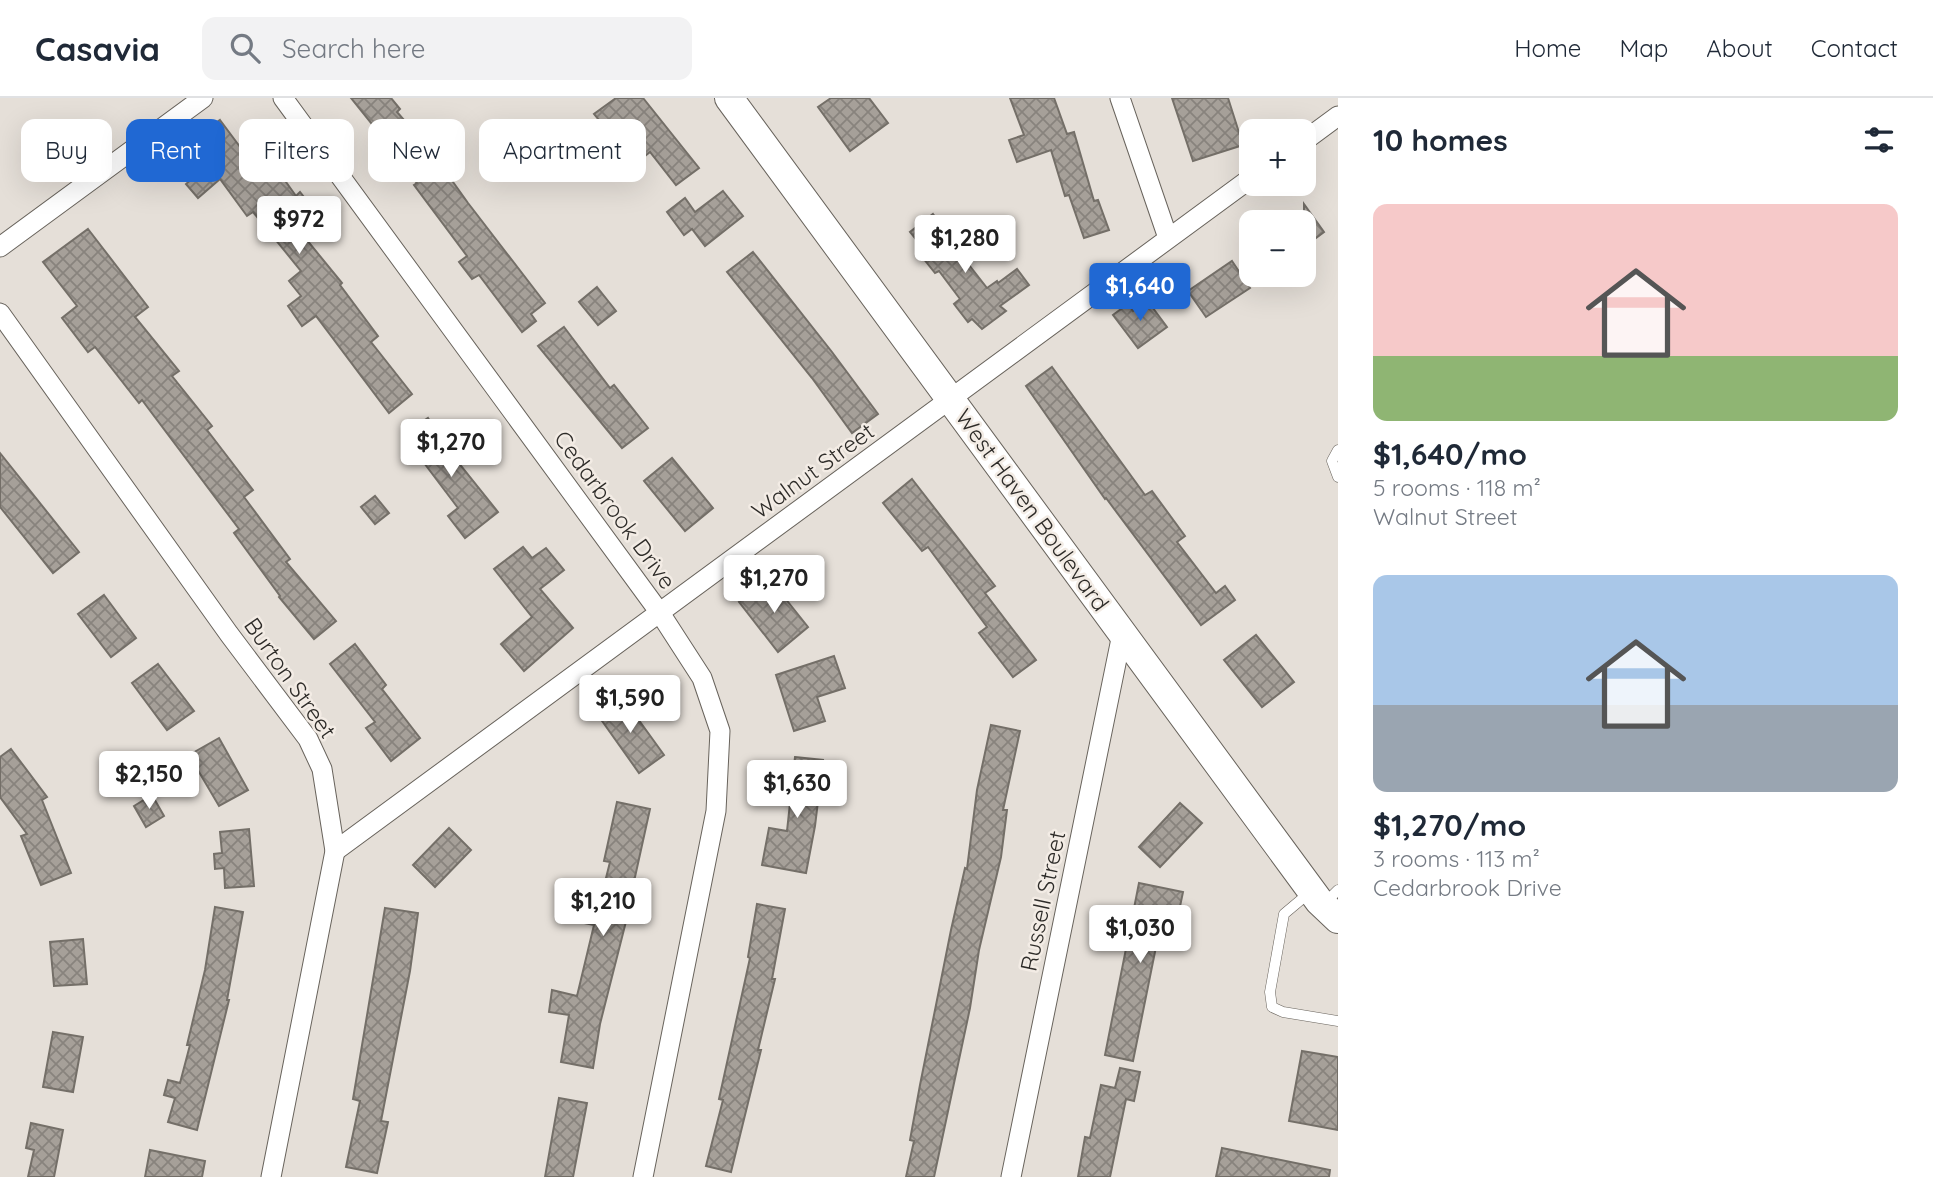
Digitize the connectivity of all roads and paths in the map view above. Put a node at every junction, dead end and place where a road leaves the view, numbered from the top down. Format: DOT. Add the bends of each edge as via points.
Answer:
graph roads {
  1 [pos="203,98"];
  2 [pos="283,98"];
  3 [pos="729,98"];
  4 [pos="1120,98"];
  5 [pos="1338,116"];
  6 [pos="1316,132"];
  7 [pos="1239,187"];
  8 [pos="1168,238"];
  9 [pos="0,247"];
  10 [pos="0,313"];
  11 [pos="952,400"];
  12 [pos="1338,450"];
  13 [pos="1338,477"];
  14 [pos="660,613"];
  15 [pos="1122,634"];
  16 [pos="335,851"];
  17 [pos="1328,901"];
  18 [pos="1338,1021"];
  19 [pos="271,1177"];
  20 [pos="643,1177"];
  21 [pos="1011,1177"];
  1 -- 9 [label="street"];
  2 -- 14 [label="street, Cedarbrook Drive"];
  3 -- 11 [label="street, West Haven Boulevard"];
  4 -- 8 [label="street"];
  5 -- 6 [label="street"];
  7 -- 8 [label="street, Walnut Street"];
  8 -- 11 [label="street, Walnut Street"];
  10 -- 16 [label="street, Burton Street" via="308,739 322,769"];
  11 -- 14 [label="street, Walnut Street"];
  11 -- 15 [label="street, West Haven Boulevard"];
  12 -- 13 [label="lane" via="1332,461"];
  14 -- 16 [label="street, Walnut Street"];
  14 -- 20 [label="street, Cedarbrook Drive" via="702,678 720,731 716,811"];
  15 -- 17 [label="street, West Haven Boulevard"];
  15 -- 21 [label="street, Russell Street"];
  16 -- 19 [label="street, Burton Street"];
  17 -- 18 [label="lane" via="1284,914 1270,992 1272,1007 1283,1012"];
}
